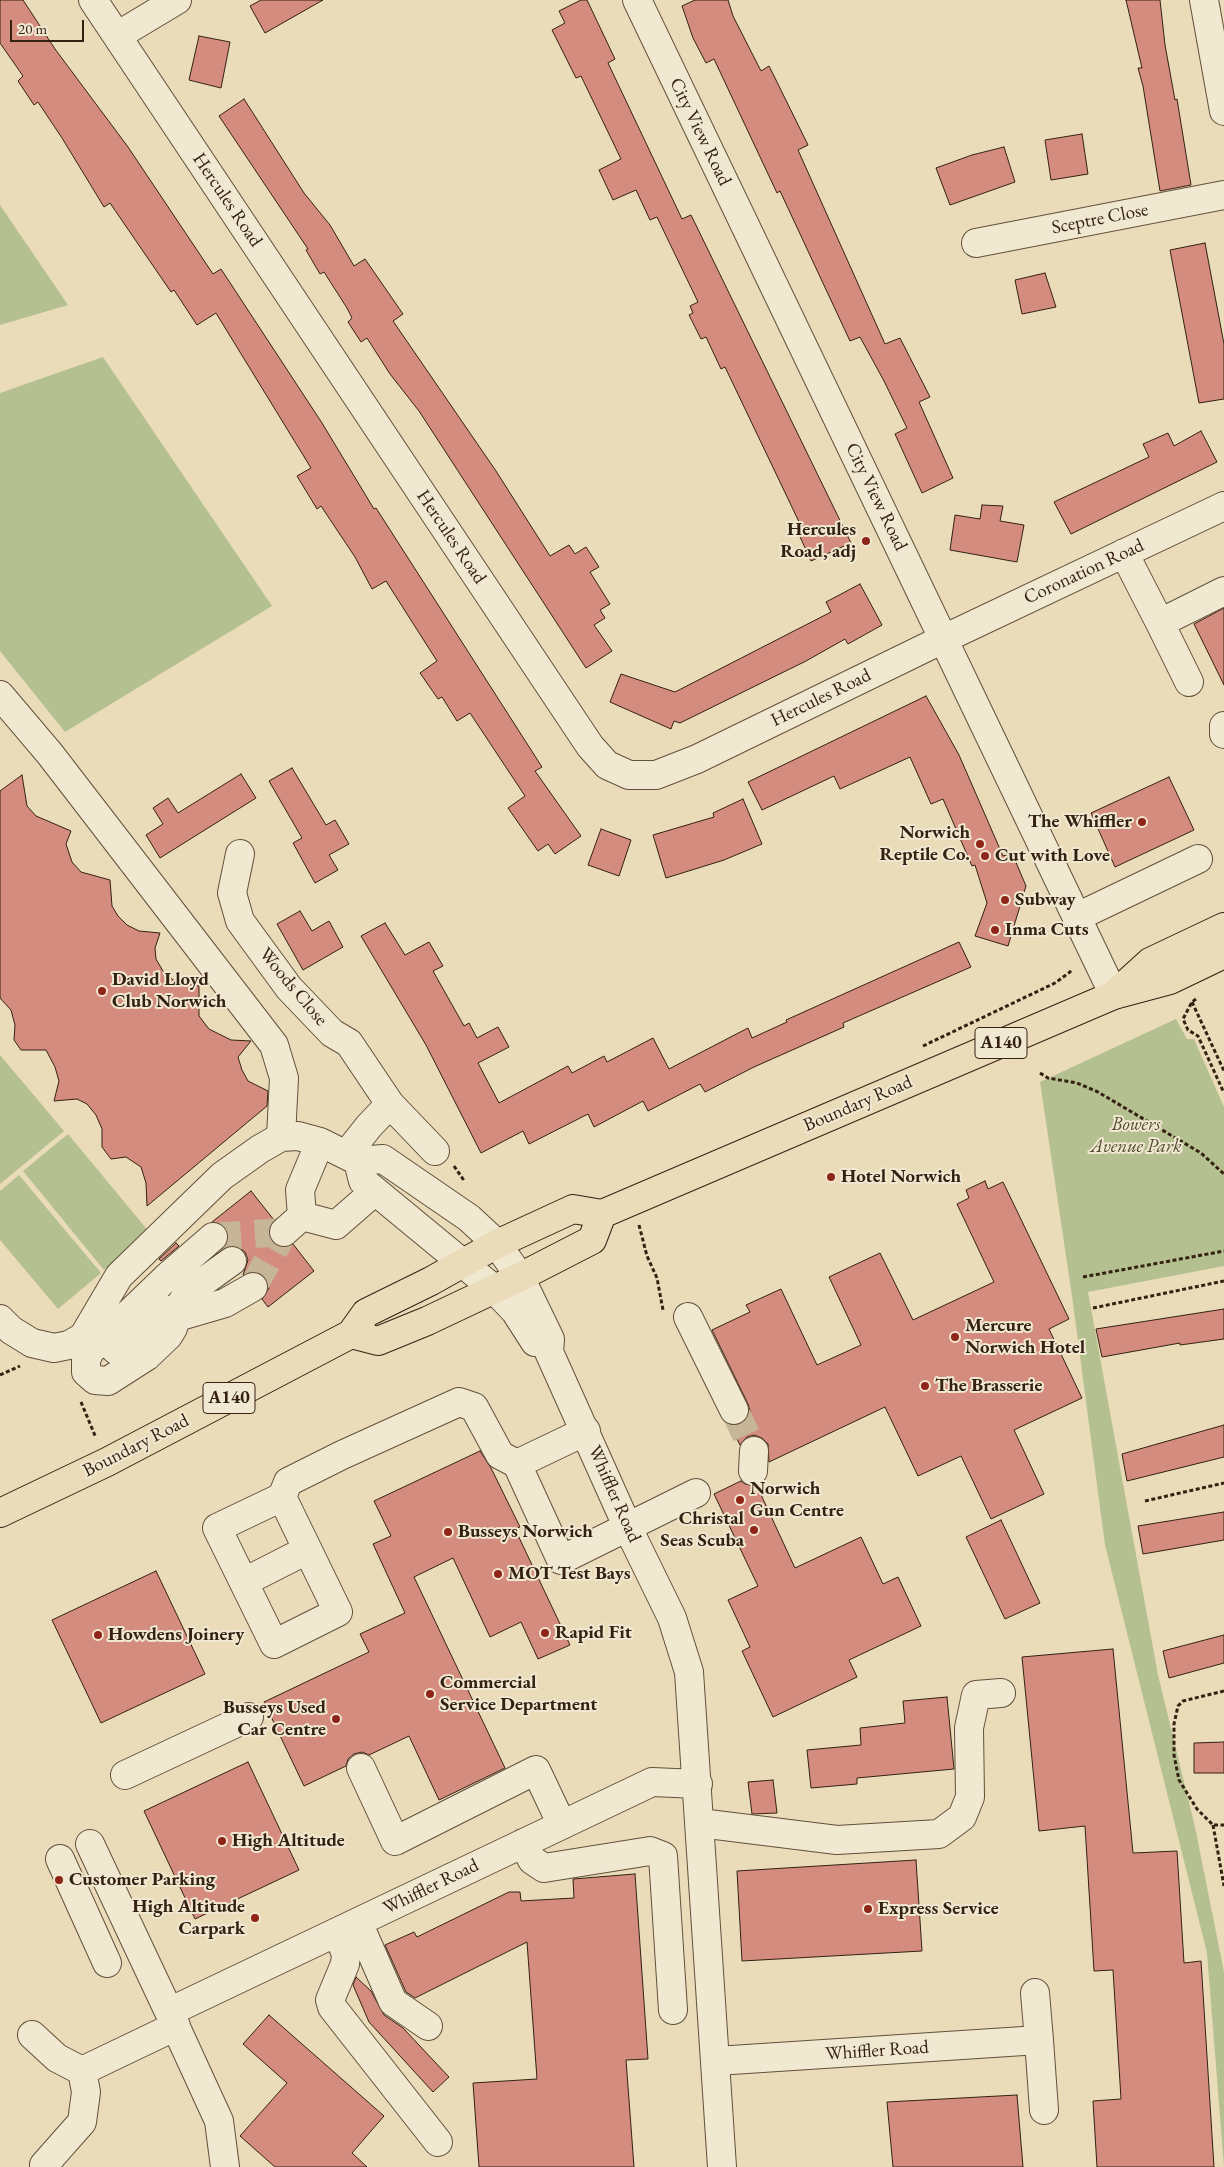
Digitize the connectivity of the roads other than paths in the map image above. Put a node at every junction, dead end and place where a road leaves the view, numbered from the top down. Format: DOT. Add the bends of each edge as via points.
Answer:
graph roads {
  1 [pos="93,0"];
  2 [pos="177,0"];
  3 [pos="637,0"];
  4 [pos="1204,0"];
  5 [pos="117,36"];
  6 [pos="1224,111"];
  7 [pos="1224,195"];
  8 [pos="976,243"];
  9 [pos="1224,506"];
  10 [pos="1124,553"];
  11 [pos="1224,591"];
  12 [pos="1160,623"];
  13 [pos="944,639"];
  14 [pos="1189,682"];
  15 [pos="0,694"];
  16 [pos="1224,726"];
  17 [pos="1224,734"];
  18 [pos="240,854"];
  19 [pos="1198,859"];
  20 [pos="1077,917"];
  21 [pos="1224,927"];
  22 [pos="1224,954"];
  23 [pos="1114,994"];
  24 [pos="390,1104"];
  25 [pos="281,1137"];
  26 [pos="320,1142"];
  27 [pos="435,1151"];
  28 [pos="352,1158"];
  29 [pos="375,1191"];
  30 [pos="602,1214"];
  31 [pos="213,1237"];
  32 [pos="497,1244"];
  33 [pos="232,1261"];
  34 [pos="462,1264"];
  35 [pos="119,1276"];
  36 [pos="520,1277"];
  37 [pos="253,1287"];
  38 [pos="494,1289"];
  39 [pos="161,1308"];
  40 [pos="675,1314"];
  41 [pos="0,1319"];
  42 [pos="352,1334"];
  43 [pos="549,1352"];
  44 [pos="734,1410"];
  45 [pos="586,1431"];
  46 [pos="517,1464"];
  47 [pos="696,1493"];
  48 [pos="282,1497"];
  49 [pos="0,1512"];
  50 [pos="628,1528"];
  51 [pos="308,1550"];
  52 [pos="244,1582"];
  53 [pos="1001,1693"];
  54 [pos="249,1717"];
  55 [pos="361,1768"];
  56 [pos="126,1775"];
  57 [pos="698,1784"];
  58 [pos="700,1823"];
  59 [pos="562,1825"];
  60 [pos="523,1843"];
  61 [pos="90,1844"];
  62 [pos="60,1858"];
  63 [pos="347,1927"];
  64 [pos="107,1963"];
  65 [pos="1035,1993"];
  66 [pos="673,2010"];
  67 [pos="173,2019"];
  68 [pos="428,2026"];
  69 [pos="32,2035"];
  70 [pos="1039,2040"];
  71 [pos="716,2061"];
  72 [pos="82,2071"];
  73 [pos="1044,2110"];
  74 [pos="438,2142"];
  75 [pos="44,2165"];
  76 [pos="225,2167"];
  77 [pos="722,2167"];
  1 -- 5 [label="street, Hercules Road"];
  2 -- 5 [label="street"];
  3 -- 13 [label="street, City View Road"];
  4 -- 6 [label="street"];
  5 -- 13 [label="street, Hercules Road" via="590,746 607,765 629,775 656,775 697,759"];
  7 -- 8 [label="street, Sceptre Close"];
  9 -- 10 [label="street, Coronation Road"];
  10 -- 12 [label="street"];
  10 -- 13 [label="street, Coronation Road"];
  11 -- 12 [label="street"];
  12 -- 14 [label="street"];
  13 -- 20 [label="street, City View Road"];
  15 -- 25 [label="street" via="274,1044 284,1078"];
  16 -- 17 [label="street"];
  18 -- 24 [label="street, Woods Close" via="232,893 240,921 289,988 332,1033 349,1043"];
  19 -- 20 [label="street"];
  20 -- 23 [label="street, City View Road"];
  21 -- 23 [label="highway, Boundary Road / A140" via="1150,962"];
  22 -- 23 [label="highway, Boundary Road / A140" via="1170,980"];
  23 -- 30 [label="highway, Boundary Road / A140"];
  24 -- 27 [label="street, Woods Close"];
  24 -- 28 [label="street" via="368,1126"];
  25 -- 26 [label="street" via="298,1136"];
  25 -- 35 [label="street" via="222,1176"];
  26 -- 28 [label="street"];
  26 -- 29 [label="street" via="300,1190 293,1224 336,1225"];
  28 -- 29 [label="street" via="363,1180"];
  28 -- 32 [label="street" via="383,1159 469,1218"];
  29 -- 34 [label="street"];
  30 -- 32 [label="highway, Boundary Road / A140" via="573,1210"];
  30 -- 36 [label="highway" via="592,1240"];
  31 -- 39 [label="street" via="168,1276"];
  32 -- 34 [label="highway, Boundary Road / A140"];
  32 -- 36 [label="street, Whiffler Road"];
  33 -- 39 [label="street" via="189,1292 180,1304"];
  34 -- 38 [label="street, Whiffler Road"];
  34 -- 42 [label="highway, Boundary Road / A140" via="366,1313"];
  35 -- 39 [label="street"];
  35 -- 41 [label="street" via="83,1337 69,1345 54,1348 32,1343"];
  36 -- 38 [label="highway"];
  36 -- 43 [label="street, Whiffler Road" via="550,1339"];
  37 -- 39 [label="street" via="225,1303"];
  38 -- 42 [label="highway" via="378,1341"];
  38 -- 43 [label="street, Whiffler Road" via="515,1311 538,1346"];
  39 -- 39 [label="street" via="110,1333 90,1351 86,1372 95,1380 108,1382 147,1356 168,1336"];
  40 -- 44 [label="street"];
  42 -- 49 [label="highway, Boundary Road / A140" via="107,1462"];
  43 -- 45 [label="street, Whiffler Road"];
  45 -- 46 [label="street"];
  45 -- 50 [label="street, Whiffler Road"];
  46 -- 48 [label="street" via="500,1455 474,1407 459,1402 288,1482"];
  46 -- 50 [label="street" via="561,1560"];
  47 -- 50 [label="street"];
  48 -- 51 [label="street"];
  48 -- 52 [label="street" via="217,1528"];
  50 -- 57 [label="street, Whiffler Road" via="672,1618 689,1672"];
  51 -- 52 [label="street"];
  51 -- 52 [label="street" via="338,1612 274,1644"];
  53 -- 58 [label="street" via="976,1695 969,1728 970,1797 962,1817 939,1834 837,1840"];
  54 -- 56 [label="street"];
  55 -- 59 [label="street" via="395,1841 536,1770"];
  57 -- 58 [label="street, Whiffler Road"];
  57 -- 59 [label="street, Whiffler Road" via="652,1782"];
  58 -- 71 [label="street, Whiffler Road"];
  59 -- 60 [label="street, Whiffler Road"];
  60 -- 63 [label="street, Whiffler Road"];
  60 -- 66 [label="street" via="532,1860 544,1868 650,1851 663,1856"];
  61 -- 67 [label="street"];
  62 -- 64 [label="street"];
  63 -- 67 [label="street, Whiffler Road"];
  63 -- 68 [label="street" via="393,2002"];
  63 -- 74 [label="street" via="345,1964 330,2000 332,2007"];
  65 -- 70 [label="street"];
  67 -- 72 [label="street, Whiffler Road"];
  67 -- 76 [label="street" via="219,2121"];
  69 -- 72 [label="street" via="57,2058"];
  70 -- 71 [label="street, Whiffler Road"];
  70 -- 73 [label="street"];
  71 -- 77 [label="street, Whiffler Road"];
  72 -- 75 [label="street" via="86,2092 82,2122"];
}
